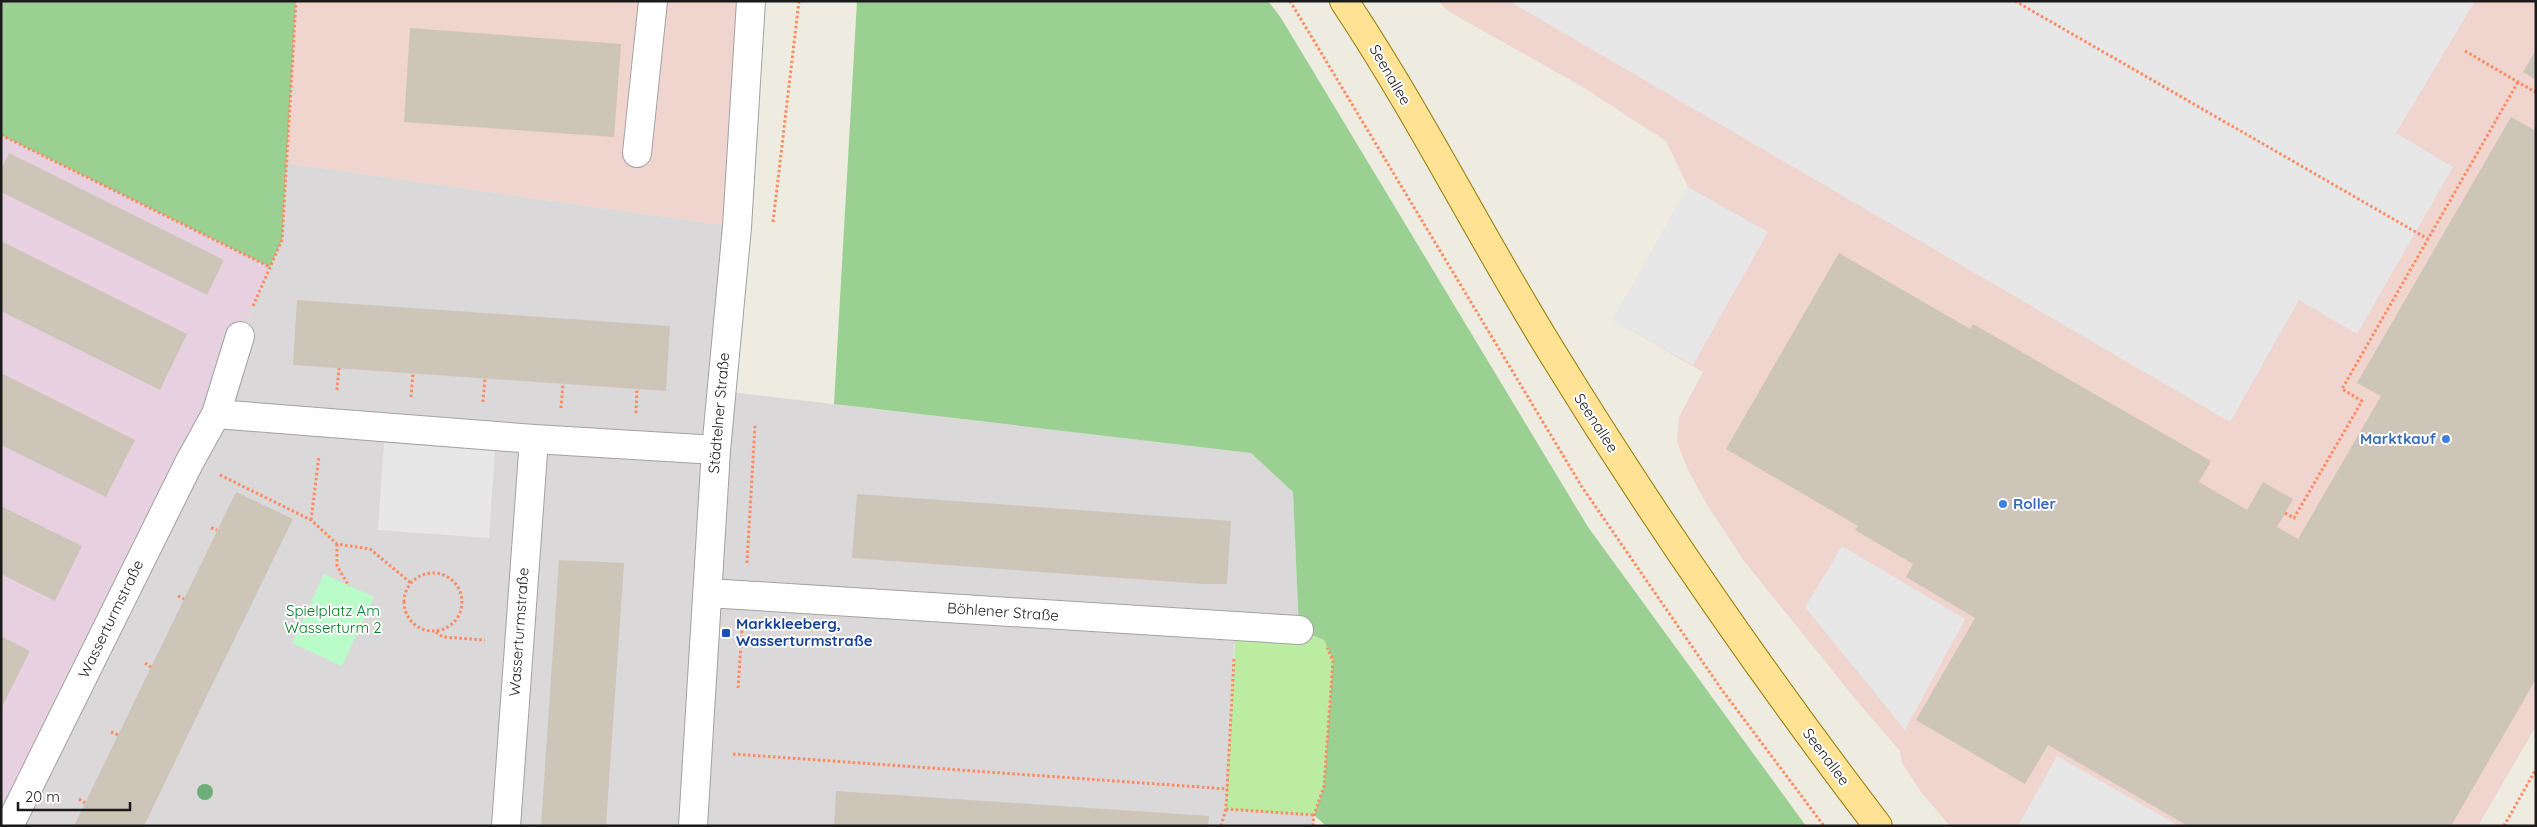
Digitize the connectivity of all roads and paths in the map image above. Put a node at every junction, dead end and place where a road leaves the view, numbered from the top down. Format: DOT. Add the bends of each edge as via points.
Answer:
graph roads {
  1 [pos="296,1"];
  2 [pos="653,1"];
  3 [pos="751,1"];
  4 [pos="799,1"];
  5 [pos="1290,1"];
  6 [pos="1344,1"];
  7 [pos="2014,1"];
  8 [pos="2465,51"];
  9 [pos="2518,82"];
  10 [pos="2536,90"];
  11 [pos="1,135"];
  12 [pos="637,153"];
  13 [pos="773,226"];
  14 [pos="2428,240"];
  15 [pos="270,267"];
  16 [pos="240,336"];
  17 [pos="339,368"];
  18 [pos="413,373"];
  19 [pos="485,378"];
  20 [pos="563,384"];
  21 [pos="637,389"];
  22 [pos="337,392"];
  23 [pos="411,405"];
  24 [pos="483,410"];
  25 [pos="216,414"];
  26 [pos="561,416"];
  27 [pos="635,421"];
  28 [pos="323,422"];
  29 [pos="755,424"];
  30 [pos="534,439"];
  31 [pos="716,450"];
  32 [pos="189,463"];
  33 [pos="2285,513"];
  34 [pos="312,520"];
  35 [pos="211,528"];
  36 [pos="217,530"];
  37 [pos="337,544"];
  38 [pos="747,573"];
  39 [pos="411,583"];
  40 [pos="349,586"];
  41 [pos="708,593"];
  42 [pos="178,596"];
  43 [pos="184,599"];
  44 [pos="1299,630"];
  45 [pos="435,632"];
  46 [pos="518,642"];
  47 [pos="1234,655"];
  48 [pos="145,663"];
  49 [pos="151,667"];
  50 [pos="111,732"];
  51 [pos="118,735"];
  52 [pos="733,754"];
  53 [pos="2536,769"];
  54 [pos="1228,789"];
  55 [pos="78,799"];
  56 [pos="85,803"];
  57 [pos="1226,808"];
  58 [pos="1314,816"];
  59 [pos="8,826"];
  60 [pos="506,826"];
  61 [pos="693,826"];
  62 [pos="1221,826"];
  63 [pos="1313,826"];
  64 [pos="1824,826"];
  65 [pos="1878,826"];
  66 [pos="2504,826"];
  1 -- 15 [label="path" via="282,240"];
  2 -- 12 [label="street"];
  3 -- 31 [label="street, Städtelner Straße" via="737,227"];
  4 -- 13 [label="path"];
  5 -- 64 [label="path" via="1582,487 1722,690"];
  6 -- 65 [label="main road, Seenallee" via="1590,414 1690,566 1803,728"];
  7 -- 14 [label="path"];
  8 -- 9 [label="path"];
  9 -- 10 [label="path"];
  9 -- 14 [label="path"];
  11 -- 15 [label="path"];
  14 -- 33 [label="path" via="2342,389 2362,402 2294,518"];
  15 -- 16 [label="path"];
  16 -- 25 [label="street, Wasserturmstraße"];
  17 -- 22 [label="path"];
  18 -- 23 [label="path"];
  19 -- 24 [label="path"];
  20 -- 26 [label="path"];
  21 -- 27 [label="path"];
  25 -- 28 [label="street"];
  25 -- 32 [label="street, Wasserturmstraße"];
  28 -- 30 [label="street"];
  28 -- 34 [label="path"];
  29 -- 38 [label="path"];
  30 -- 31 [label="street"];
  30 -- 46 [label="street, Wasserturmstraße"];
  31 -- 41 [label="street, Städtelner Straße"];
  32 -- 34 [label="path" via="234,481"];
  32 -- 59 [label="street, Wasserturmstraße"];
  34 -- 37 [label="path"];
  35 -- 36 [label="path"];
  37 -- 39 [label="path" via="370,549"];
  37 -- 40 [label="path" via="337,566"];
  39 -- 45 [label="path" via="405,593 407,615 419,627"];
  39 -- 45 [label="path" via="420,576 442,574 460,589 461,611 455,622"];
  41 -- 44 [label="street, Böhlener Straße"];
  41 -- 61 [label="street, Städtelner Straße"];
  42 -- 43 [label="path"];
  44 -- 58 [label="path" via="1324,640 1333,660 1324,786"];
  45 -- 46 [label="path" via="443,636"];
  46 -- 60 [label="street, Wasserturmstraße"];
  47 -- 54 [label="path"];
  48 -- 49 [label="path"];
  50 -- 51 [label="path"];
  52 -- 54 [label="path"];
  53 -- 66 [label="path"];
  54 -- 57 [label="path"];
  55 -- 56 [label="path"];
  57 -- 58 [label="path"];
  57 -- 62 [label="path"];
  58 -- 63 [label="path"];
}
